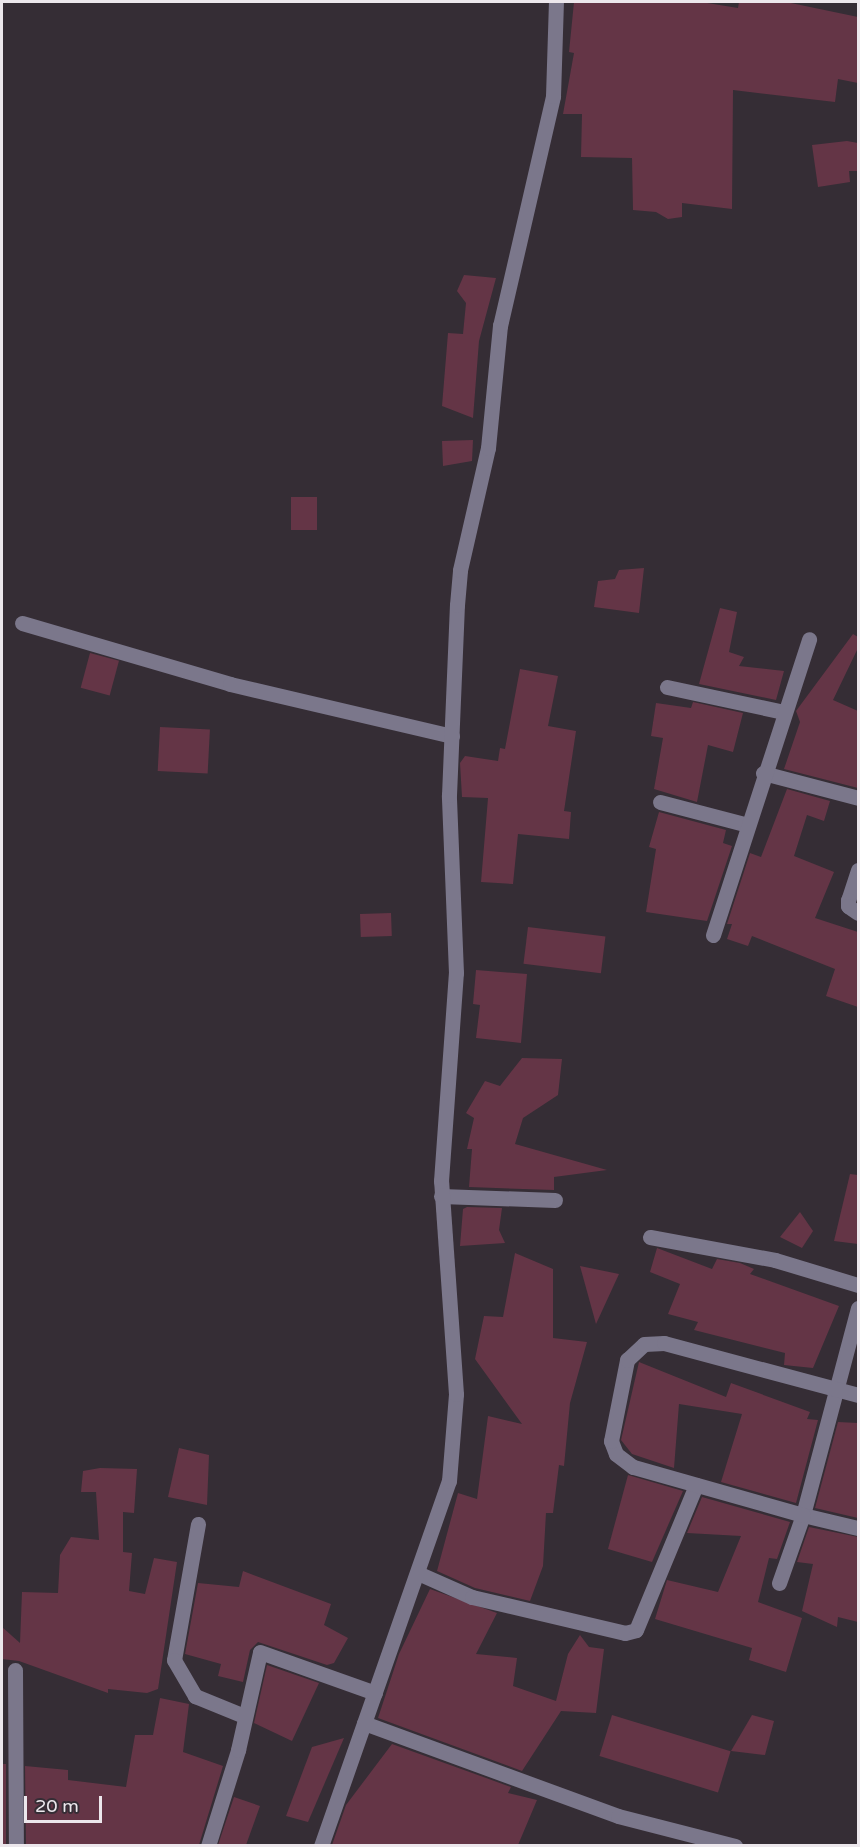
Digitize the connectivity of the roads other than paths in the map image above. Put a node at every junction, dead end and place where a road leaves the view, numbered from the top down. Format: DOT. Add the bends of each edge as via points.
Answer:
graph roads {
  1 [pos="556,2"];
  2 [pos="22,623"];
  3 [pos="808,639"];
  4 [pos="667,687"];
  5 [pos="784,712"];
  6 [pos="452,736"];
  7 [pos="763,773"];
  8 [pos="858,798"];
  9 [pos="660,802"];
  10 [pos="748,825"];
  11 [pos="858,870"];
  12 [pos="858,913"];
  13 [pos="713,935"];
  14 [pos="441,1196"];
  15 [pos="555,1200"];
  16 [pos="650,1237"];
  17 [pos="858,1285"];
  18 [pos="858,1308"];
  19 [pos="837,1389"];
  20 [pos="858,1395"];
  21 [pos="696,1485"];
  22 [pos="803,1515"];
  23 [pos="198,1524"];
  24 [pos="858,1528"];
  25 [pos="420,1574"];
  26 [pos="779,1583"];
  27 [pos="15,1670"];
  28 [pos="375,1693"];
  29 [pos="244,1716"];
  30 [pos="364,1723"];
  31 [pos="16,1845"];
  32 [pos="208,1845"];
  33 [pos="321,1845"];
  34 [pos="735,1845"];
  1 -- 6 [label="street" via="553,96 500,326 488,448 460,570"];
  2 -- 6 [label="street" via="230,684"];
  3 -- 5 [label="street"];
  4 -- 5 [label="street"];
  5 -- 7 [label="street"];
  6 -- 14 [label="street" via="456,973"];
  7 -- 8 [label="street"];
  7 -- 10 [label="street"];
  9 -- 10 [label="street"];
  10 -- 13 [label="street"];
  11 -- 12 [label="street" via="848,900 848,906"];
  14 -- 15 [label="street"];
  14 -- 25 [label="street" via="457,1412 449,1481"];
  16 -- 17 [label="street" via="775,1260"];
  18 -- 19 [label="street"];
  19 -- 20 [label="street"];
  19 -- 21 [label="street" via="664,1343 633,1351 627,1360 614,1417 611,1441 616,1454 633,1467"];
  19 -- 22 [label="street"];
  21 -- 22 [label="street"];
  21 -- 25 [label="street" via="636,1630 624,1633 472,1597"];
  22 -- 24 [label="street"];
  22 -- 26 [label="street"];
  23 -- 29 [label="street" via="174,1660 195,1695"];
  25 -- 28 [label="street"];
  27 -- 31 [label="street"];
  28 -- 29 [label="street" via="264,1650 260,1652"];
  28 -- 30 [label="street"];
  29 -- 32 [label="street" via="234,1767"];
  30 -- 33 [label="street"];
  30 -- 34 [label="street" via="618,1816"];
}
